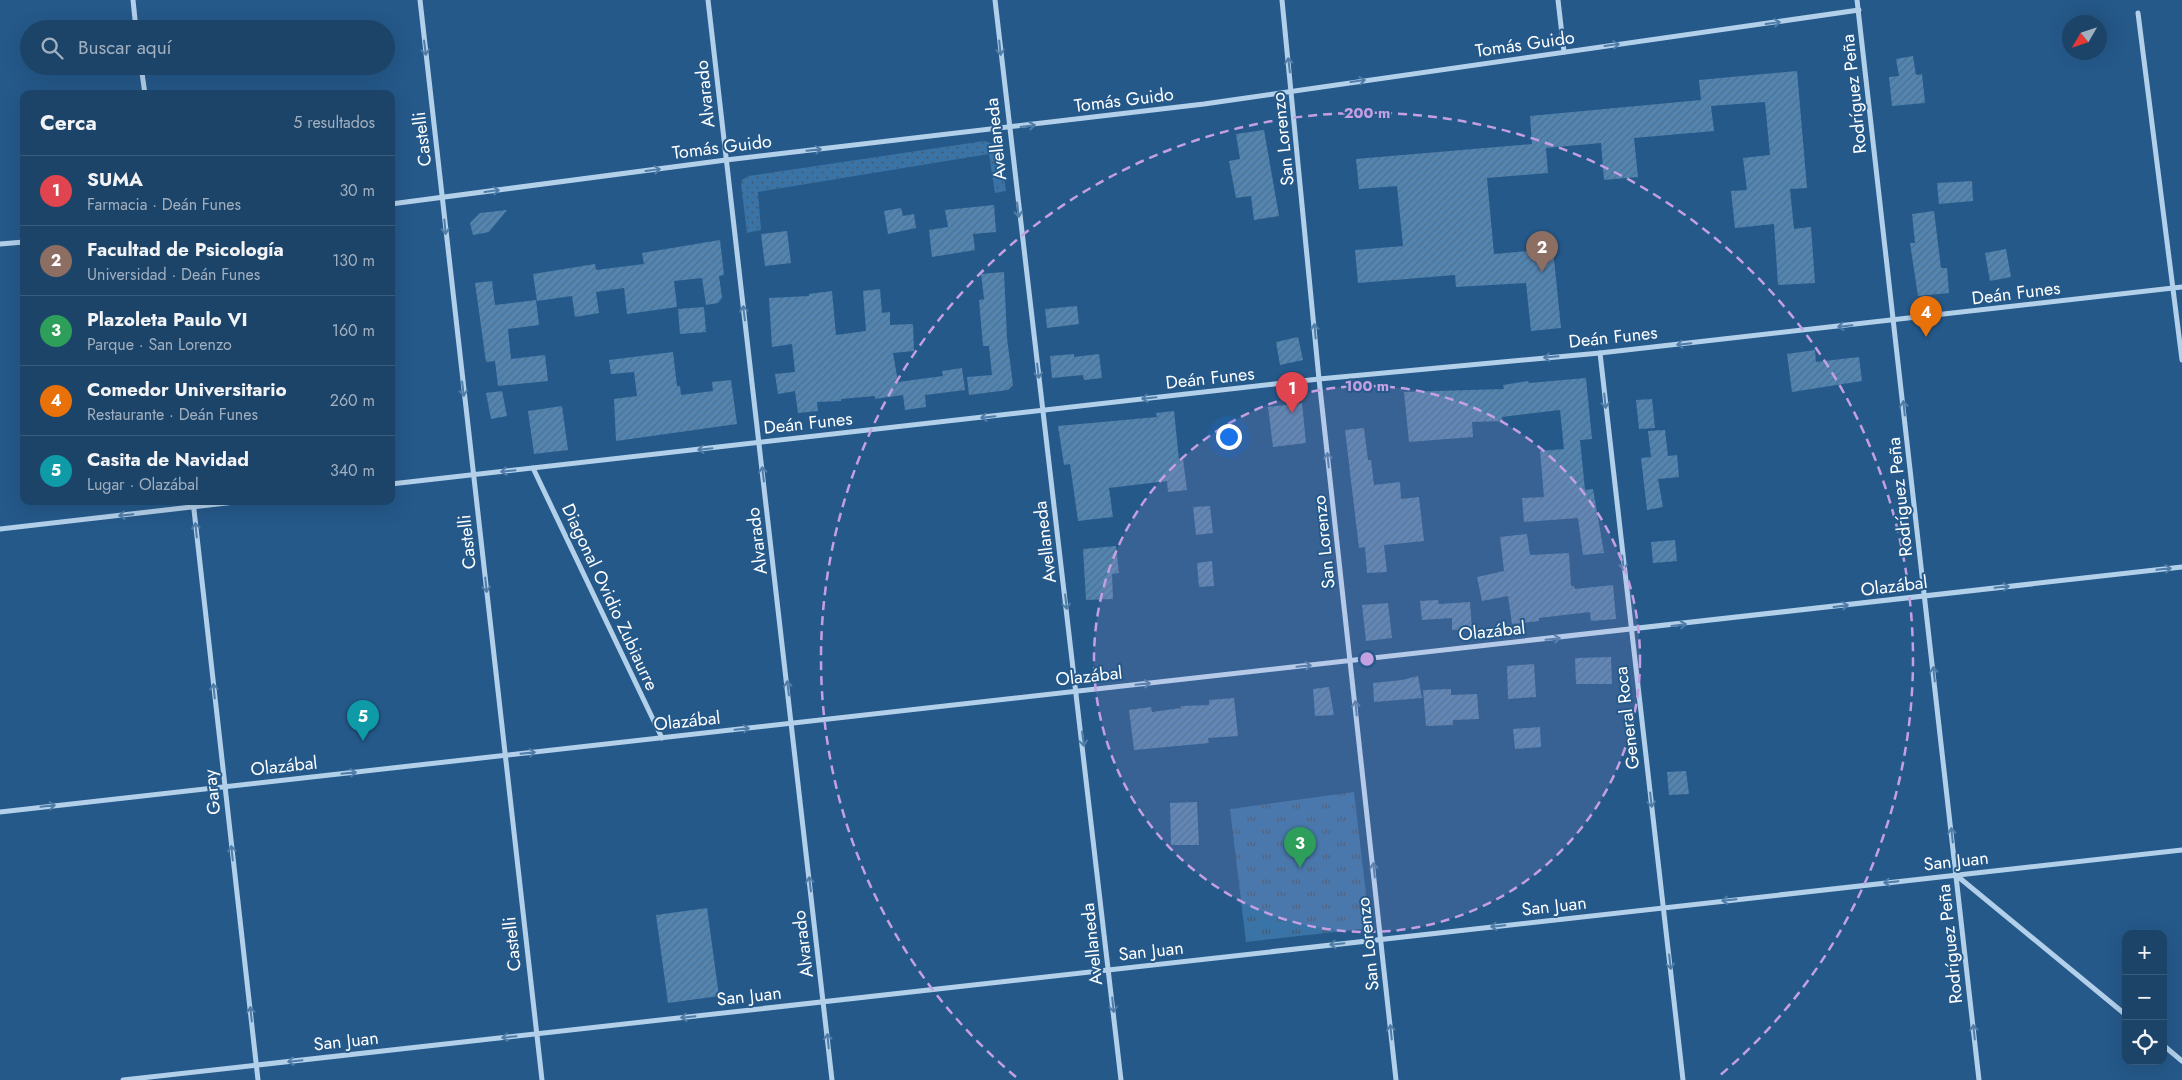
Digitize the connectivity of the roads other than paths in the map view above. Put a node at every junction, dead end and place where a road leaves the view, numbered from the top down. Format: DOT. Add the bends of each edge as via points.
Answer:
graph roads {
  1 [pos="133,0"];
  2 [pos="420,0"];
  3 [pos="708,0"];
  4 [pos="994,0"];
  5 [pos="1282,0"];
  6 [pos="1558,0"];
  7 [pos="1857,0"];
  8 [pos="1859,10"];
  9 [pos="2138,13"];
  10 [pos="135,20"];
  11 [pos="1564,52"];
  12 [pos="142,75"];
  13 [pos="144,90"];
  14 [pos="1292,90"];
  15 [pos="1008,128"];
  16 [pos="726,160"];
  17 [pos="443,198"];
  18 [pos="395,204"];
  19 [pos="20,242"];
  20 [pos="0,244"];
  21 [pos="2182,287"];
  22 [pos="2173,288"];
  23 [pos="1894,321"];
  24 [pos="1600,353"];
  25 [pos="2182,360"];
  26 [pos="1320,379"];
  27 [pos="1043,410"];
  28 [pos="760,443"];
  29 [pos="534,468"];
  30 [pos="473,475"];
  31 [pos="395,484"];
  32 [pos="185,505"];
  33 [pos="193,505"];
  34 [pos="0,529"];
  35 [pos="2182,567"];
  36 [pos="1925,596"];
  37 [pos="1631,630"];
  38 [pos="1350,660"];
  39 [pos="1077,691"];
  40 [pos="792,723"];
  41 [pos="662,738"];
  42 [pos="505,755"];
  43 [pos="225,787"];
  44 [pos="0,812"];
  45 [pos="2182,850"];
  46 [pos="1956,875"];
  47 [pos="1663,908"];
  48 [pos="1382,939"];
  49 [pos="1109,970"];
  50 [pos="823,1002"];
  51 [pos="2122,1011"];
  52 [pos="536,1034"];
  53 [pos="2167,1049"];
  54 [pos="2182,1061"];
  55 [pos="256,1065"];
  56 [pos="124,1080"];
  57 [pos="258,1080"];
  58 [pos="542,1080"];
  59 [pos="832,1080"];
  60 [pos="1121,1080"];
  61 [pos="1396,1080"];
  62 [pos="1683,1080"];
  63 [pos="1979,1080"];
  1 -- 10 [label="street"];
  2 -- 17 [label="street, Castelli, one-way"];
  3 -- 16 [label="street, Alvarado"];
  4 -- 15 [label="street, Avellaneda, one-way"];
  14 -- 5 [label="street, San Lorenzo, one-way"];
  6 -- 11 [label="street"];
  7 -- 8 [label="street, Rodríguez Peña"];
  11 -- 8 [label="street, Tomás Guido, one-way"];
  8 -- 23 [label="street, Rodríguez Peña"];
  9 -- 22 [label="street"];
  14 -- 11 [label="street, Tomás Guido, one-way"];
  12 -- 13 [label="street"];
  15 -- 14 [label="street, Tomás Guido, one-way"];
  26 -- 14 [label="street, San Lorenzo, one-way"];
  16 -- 15 [label="street, Tomás Guido, one-way"];
  15 -- 27 [label="street, Avellaneda, one-way"];
  17 -- 16 [label="street, Tomás Guido, one-way"];
  28 -- 16 [label="street, Alvarado, one-way"];
  17 -- 18 [label="street, Tomás Guido"];
  17 -- 30 [label="street, Castelli, one-way"];
  19 -- 20 [label="street"];
  21 -- 22 [label="street, Deán Funes"];
  22 -- 23 [label="street, Deán Funes"];
  22 -- 25 [label="street"];
  23 -- 24 [label="street, Deán Funes, one-way"];
  36 -- 23 [label="street, Rodríguez Peña, one-way"];
  24 -- 26 [label="street, Deán Funes, one-way"];
  24 -- 37 [label="street, General Roca, one-way"];
  26 -- 27 [label="street, Deán Funes, one-way"];
  38 -- 26 [label="street, San Lorenzo, one-way"];
  27 -- 28 [label="street, Deán Funes, one-way"];
  27 -- 39 [label="street, Avellaneda, one-way"];
  28 -- 29 [label="street, Deán Funes, one-way"];
  40 -- 28 [label="street, Alvarado, one-way"];
  29 -- 30 [label="street, Deán Funes, one-way"];
  29 -- 41 [label="street, Diagonal Ovidio Zubiaurre"];
  30 -- 31 [label="street, Deán Funes"];
  30 -- 42 [label="street, Castelli, one-way"];
  32 -- 34 [label="street, one-way"];
  43 -- 33 [label="street, Garay, one-way"];
  36 -- 35 [label="street, Olazábal, one-way"];
  37 -- 36 [label="street, Olazábal, one-way"];
  46 -- 36 [label="street, Rodríguez Peña, one-way"];
  38 -- 37 [label="street, Olazábal, one-way"];
  37 -- 47 [label="street, General Roca, one-way"];
  39 -- 38 [label="street, Olazábal, one-way"];
  48 -- 38 [label="street, San Lorenzo, one-way"];
  39 -- 40 [label="street, Olazábal"];
  39 -- 49 [label="street, Avellaneda, one-way"];
  41 -- 40 [label="street, Olazábal, one-way"];
  50 -- 40 [label="street, Alvarado, one-way"];
  42 -- 41 [label="street, Olazábal, one-way"];
  43 -- 42 [label="street, Olazábal, one-way"];
  42 -- 52 [label="street, Castelli"];
  44 -- 43 [label="street, Olazábal, one-way"];
  55 -- 43 [label="street, Garay, one-way"];
  45 -- 46 [label="street, San Juan"];
  46 -- 47 [label="street, San Juan, one-way"];
  46 -- 51 [label="street"];
  63 -- 46 [label="street, Rodríguez Peña, one-way"];
  47 -- 48 [label="street, San Juan, one-way"];
  47 -- 62 [label="street, General Roca, one-way"];
  48 -- 49 [label="street, San Juan, one-way"];
  61 -- 48 [label="street, San Lorenzo, one-way"];
  49 -- 50 [label="street, San Juan"];
  49 -- 60 [label="street, Avellaneda, one-way"];
  50 -- 52 [label="street, San Juan, one-way"];
  59 -- 50 [label="street, Alvarado, one-way"];
  52 -- 55 [label="street, San Juan, one-way"];
  52 -- 58 [label="street, Castelli"];
  53 -- 54 [label="street"];
  55 -- 56 [label="street, San Juan"];
  55 -- 57 [label="street, Garay"];
}
